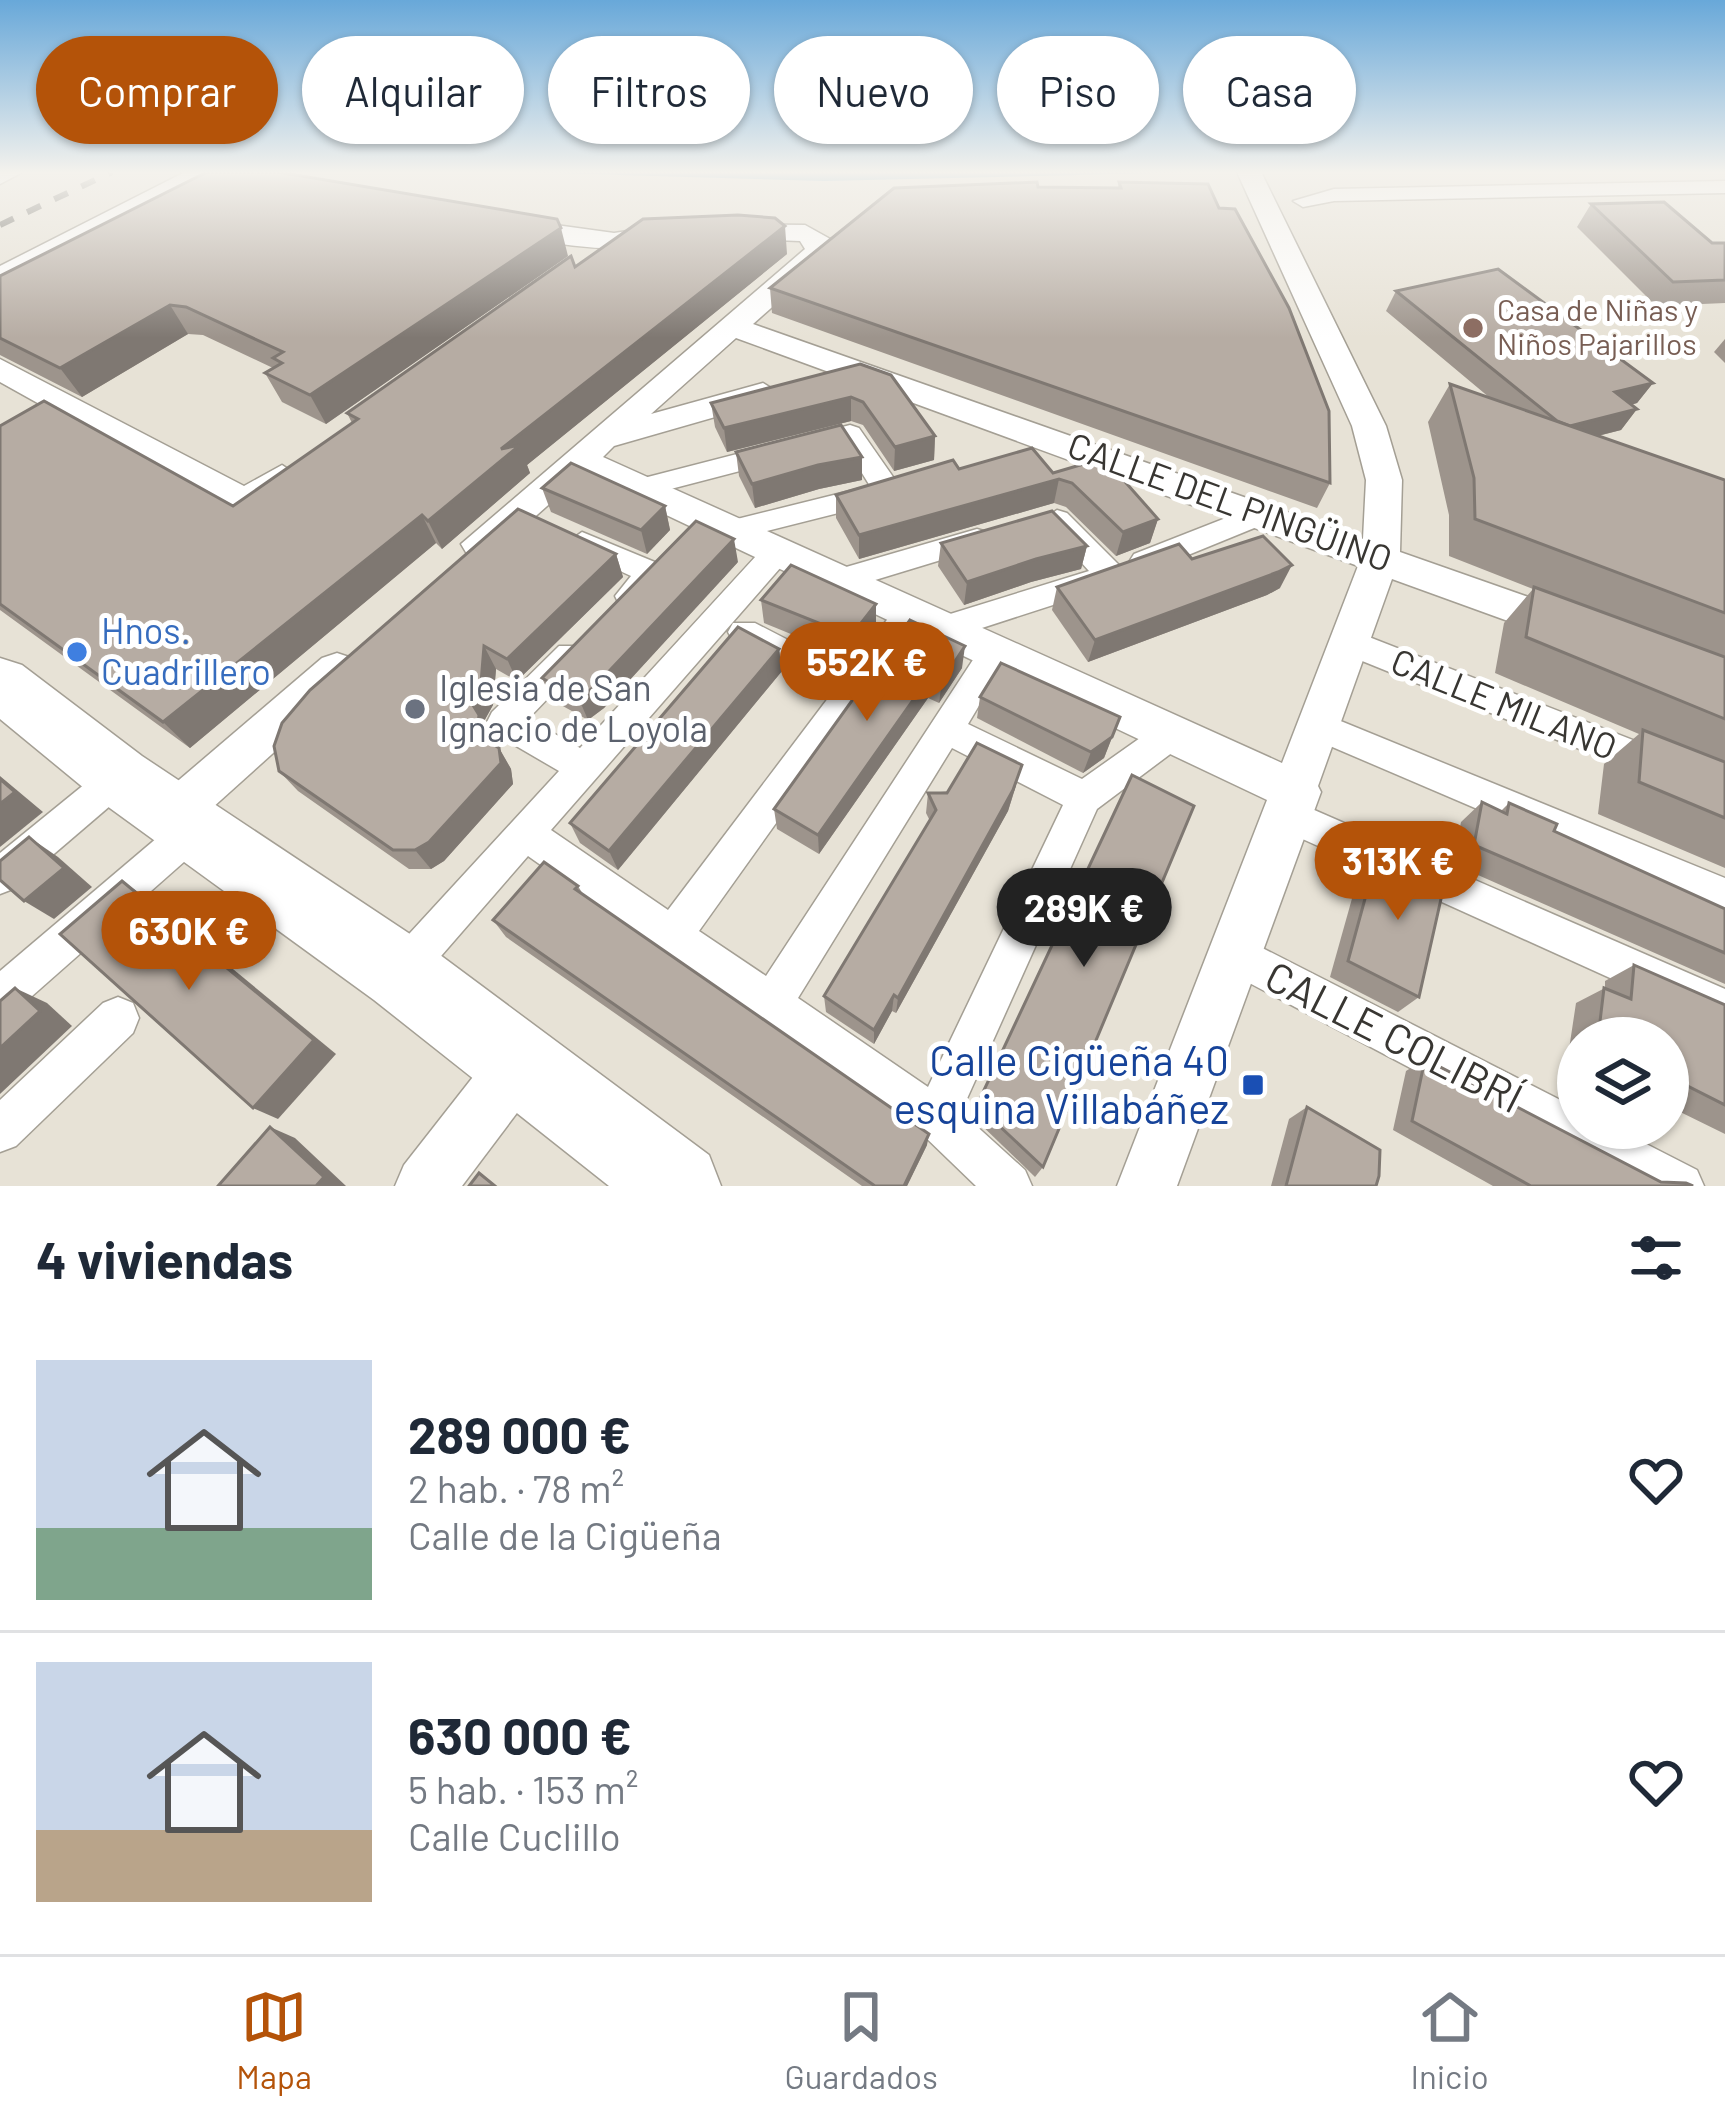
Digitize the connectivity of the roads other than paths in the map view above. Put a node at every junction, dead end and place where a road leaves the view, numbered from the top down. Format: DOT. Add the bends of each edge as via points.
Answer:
graph roads {
  1 [pos="102,227"];
  2 [pos="524,227"];
  3 [pos="1275,227"];
  4 [pos="614,241"];
  5 [pos="575,268"];
  6 [pos="0,278"];
  7 [pos="733,327"];
  8 [pos="847,368"];
  9 [pos="0,369"];
  10 [pos="1058,440"];
  11 [pos="590,449"];
  12 [pos="1016,453"];
  13 [pos="304,462"];
  14 [pos="640,488"];
  15 [pos="517,512"];
  16 [pos="1264,513"];
  17 [pos="718,524"];
  18 [pos="778,551"];
  19 [pos="1381,556"];
  20 [pos="652,573"];
  21 [pos="445,575"];
  22 [pos="1111,575"];
  23 [pos="839,580"];
  24 [pos="718,619"];
  25 [pos="928,620"];
  26 [pos="1596,637"];
  27 [pos="1351,643"];
  28 [pos="995,652"];
  29 [pos="356,654"];
  30 [pos="0,682"];
  31 [pos="854,689"];
  32 [pos="1321,727"];
  33 [pos="946,729"];
  34 [pos="1169,736"];
  35 [pos="584,768"];
  36 [pos="1725,792"];
  37 [pos="1084,798"];
  38 [pos="1293,803"];
  39 [pos="163,806"];
  40 [pos="525,833"];
  41 [pos="0,876"];
  42 [pos="1725,897"];
  43 [pos="673,935"];
  44 [pos="1235,954"];
  45 [pos="400,973"];
  46 [pos="0,998"];
  47 [pos="772,1003"];
  48 [pos="1725,1010"];
  49 [pos="118,1018"];
  50 [pos="518,1065"];
  51 [pos="936,1118"];
  52 [pos="0,1130"];
  53 [pos="425,1186"];
  54 [pos="677,1186"];
  55 [pos="1009,1186"];
  56 [pos="1148,1186"];
  57 [pos="1681,1186"];
  1 -- 6 [label="street"];
  2 -- 4 [label="street"];
  3 -- 19 [label="street" via="1369,426 1384,480"];
  4 -- 5 [label="street"];
  4 -- 7 [label="street" via="698,233 805,233 819,240 818,252"];
  7 -- 8 [label="street, CALLE DEL PINGÜINO"];
  7 -- 11 [label="street"];
  8 -- 10 [label="street, CALLE DEL PINGÜINO"];
  8 -- 11 [label="street"];
  9 -- 13 [label="street" via="245,503"];
  10 -- 12 [label="street"];
  10 -- 16 [label="street, CALLE DEL PINGÜINO"];
  11 -- 14 [label="street"];
  11 -- 15 [label="street"];
  14 -- 17 [label="street"];
  14 -- 17 [label="street" via="850,434 898,488"];
  15 -- 20 [label="street"];
  15 -- 21 [label="street"];
  16 -- 19 [label="street, CALLE DEL PINGÜINO"];
  16 -- 22 [label="street"];
  17 -- 18 [label="street"];
  17 -- 20 [label="street"];
  18 -- 23 [label="street"];
  18 -- 24 [label="street"];
  19 -- 26 [label="street, CALLE DEL PINGÜINO"];
  19 -- 27 [label="street"];
  20 -- 35 [label="street" via="503,722"];
  22 -- 23 [label="street" via="1053,517"];
  22 -- 25 [label="street"];
  23 -- 25 [label="street"];
  24 -- 31 [label="street"];
  24 -- 35 [label="street"];
  25 -- 28 [label="street"];
  25 -- 31 [label="street"];
  27 -- 32 [label="street"];
  27 -- 36 [label="street, CALLE MILANO"];
  28 -- 33 [label="street"];
  28 -- 34 [label="street"];
  29 -- 39 [label="street"];
  30 -- 39 [label="main road"];
  31 -- 43 [label="street"];
  32 -- 38 [label="street"];
  32 -- 42 [label="street"];
  33 -- 37 [label="street"];
  33 -- 47 [label="street"];
  34 -- 37 [label="street"];
  34 -- 38 [label="street"];
  35 -- 40 [label="street"];
  37 -- 51 [label="street"];
  38 -- 44 [label="street"];
  38 -- 48 [label="street"];
  39 -- 41 [label="street"];
  39 -- 45 [label="main road"];
  39 -- 46 [label="street"];
  40 -- 43 [label="street"];
  40 -- 45 [label="street"];
  43 -- 47 [label="street"];
  44 -- 56 [label="street"];
  44 -- 57 [label="street, CALLE COLIBRÍ"];
  45 -- 50 [label="main road"];
  47 -- 51 [label="street"];
  49 -- 52 [label="street"];
  50 -- 53 [label="street"];
  50 -- 54 [label="main road"];
  51 -- 55 [label="street"];
}
